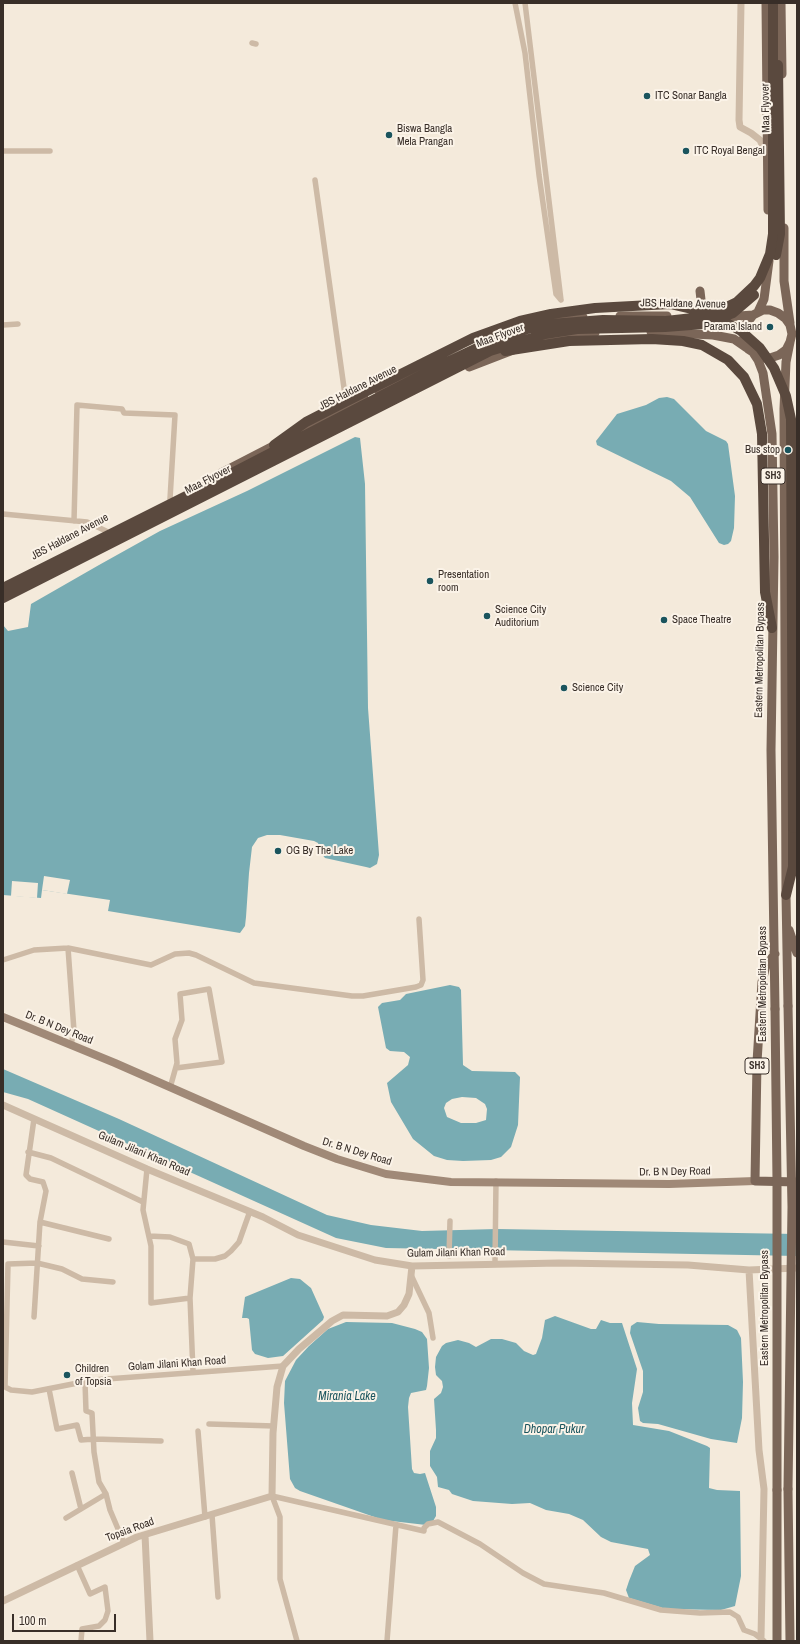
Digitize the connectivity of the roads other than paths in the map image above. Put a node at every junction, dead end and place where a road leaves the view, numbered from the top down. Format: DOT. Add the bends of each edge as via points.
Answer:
graph roads {
  1 [pos="515,3"];
  2 [pos="525,3"];
  3 [pos="741,3"];
  4 [pos="766,3"];
  5 [pos="773,3"];
  6 [pos="777,3"];
  7 [pos="781,3"];
  8 [pos="3,151"];
  9 [pos="50,151"];
  10 [pos="767,156"];
  11 [pos="315,180"];
  12 [pos="700,291"];
  13 [pos="755,313"];
  14 [pos="703,317"];
  15 [pos="18,324"];
  16 [pos="3,325"];
  17 [pos="790,325"];
  18 [pos="790,342"];
  19 [pos="751,352"];
  20 [pos="465,363"];
  21 [pos="345,395"];
  22 [pos="784,454"];
  23 [pos="797,460"];
  24 [pos="253,462"];
  25 [pos="170,499"];
  26 [pos="3,514"];
  27 [pos="74,521"];
  28 [pos="106,531"];
  29 [pos="113,545"];
  30 [pos="3,587"];
  31 [pos="3,598"];
  32 [pos="3,602"];
  33 [pos="772,628"];
  34 [pos="786,895"];
  35 [pos="419,920"];
  36 [pos="787,923"];
  37 [pos="68,948"];
  38 [pos="797,953"];
  39 [pos="775,954"];
  40 [pos="3,960"];
  41 [pos="3,1017"];
  42 [pos="71,1045"];
  43 [pos="176,1068"];
  44 [pos="170,1088"];
  45 [pos="3,1105"];
  46 [pos="34,1119"];
  47 [pos="28,1152"];
  48 [pos="147,1169"];
  49 [pos="496,1181"];
  50 [pos="755,1181"];
  51 [pos="797,1182"];
  52 [pos="143,1202"];
  53 [pos="250,1211"];
  54 [pos="450,1221"];
  55 [pos="40,1222"];
  56 [pos="149,1236"];
  57 [pos="109,1239"];
  58 [pos="3,1242"];
  59 [pos="39,1246"];
  60 [pos="449,1256"];
  61 [pos="193,1260"];
  62 [pos="37,1263"];
  63 [pos="495,1263"];
  64 [pos="412,1266"];
  65 [pos="797,1268"];
  66 [pos="749,1270"];
  67 [pos="411,1275"];
  68 [pos="113,1282"];
  69 [pos="190,1298"];
  70 [pos="34,1316"];
  71 [pos="433,1338"];
  72 [pos="283,1366"];
  73 [pos="193,1372"];
  74 [pos="85,1382"];
  75 [pos="4,1387"];
  76 [pos="49,1389"];
  77 [pos="209,1424"];
  78 [pos="274,1426"];
  79 [pos="198,1431"];
  80 [pos="94,1438"];
  81 [pos="161,1441"];
  82 [pos="72,1473"];
  83 [pos="106,1494"];
  84 [pos="272,1496"];
  85 [pos="81,1509"];
  86 [pos="209,1516"];
  87 [pos="66,1518"];
  88 [pos="396,1525"];
  89 [pos="145,1535"];
  90 [pos="124,1543"];
  91 [pos="77,1565"];
  92 [pos="793,1567"];
  93 [pos="218,1597"];
  94 [pos="3,1601"];
  95 [pos="759,1638"];
  96 [pos="81,1641"];
  97 [pos="150,1641"];
  98 [pos="297,1641"];
  99 [pos="387,1641"];
  100 [pos="777,1641"];
  101 [pos="790,1641"];
  1 -- 2 [label="street" via="525,52 556,294 561,300"];
  3 -- 10 [label="street" via="740,127 760,140"];
  4 -- 10 [label="main road, SH3"];
  5 -- 24 [label="highway, Maa Flyover, bridge" via="774,234 766,267 744,297 720,311 693,318 666,321 572,322 551,324 512,334 441,365"];
  6 -- 20 [label="highway, Maa Flyover, bridge" via="780,234 771,268 754,296 733,313 704,324 560,331 507,345"];
  7 -- 17 [label="main road, SH3" via="784,274"];
  8 -- 9 [label="street"];
  10 -- 13 [label="main road, SH3" via="769,262 764,299"];
  11 -- 21 [label="street"];
  12 -- 14 [label="main road"];
  13 -- 14 [label="main road, JBS Haldane Avenue"];
  13 -- 17 [label="main road" via="770,310 785,318"];
  13 -- 19 [label="main road, SH3" via="744,327 744,342"];
  14 -- 25 [label="main road, JBS Haldane Avenue" via="640,315 566,318 514,329 463,349"];
  15 -- 16 [label="street"];
  17 -- 18 [label="main road, SH3"];
  18 -- 19 [label="main road" via="786,350 770,358 762,358"];
  18 -- 22 [label="main road, SH3" via="786,362"];
  19 -- 29 [label="main road" via="742,343 725,337 684,332 603,332 571,335 529,344 454,372 246,480"];
  19 -- 33 [label="main road, Eastern Metropolitan Bypass / SH3" via="758,360 763,373 772,434"];
  20 -- 31 [label="highway, Maa Flyover, bridge"];
  20 -- 33 [label="highway, bridge" via="497,353 550,343 652,339 693,342 711,349 728,360 748,382 761,421 765,592"];
  22 -- 23 [label="street"];
  22 -- 34 [label="main road, SH3"];
  24 -- 30 [label="highway, Maa Flyover, bridge"];
  24 -- 34 [label="highway, bridge" via="306,422 473,338 508,324 575,310 670,304 709,313 741,331 760,348 774,368 786,396 791,419 793,867"];
  25 -- 27 [label="street" via="174,415 124,412 122,408 78,405"];
  25 -- 28 [label="main road, JBS Haldane Avenue"];
  26 -- 27 [label="street"];
  27 -- 28 [label="street" via="87,522"];
  28 -- 29 [label="street"];
  28 -- 30 [label="main road, JBS Haldane Avenue"];
  29 -- 32 [label="main road"];
  33 -- 39 [label="main road, Eastern Metropolitan Bypass / SH3" via="771,750"];
  34 -- 36 [label="main road, SH3"];
  35 -- 37 [label="street" via="423,980 421,985 363,996 254,984 189,953 181,953 156,964 144,965"];
  36 -- 38 [label="main road, SH3"];
  36 -- 92 [label="main road, bridge" via="792,1207 788,1489"];
  37 -- 40 [label="street" via="34,950"];
  37 -- 42 [label="street" via="74,1030"];
  39 -- 50 [label="main road, SH3" via="766,965 762,982 757,1062"];
  39 -- 100 [label="main road, Eastern Metropolitan Bypass, bridge" via="778,1180"];
  41 -- 42 [label="main road, Dr. B N Dey Road"];
  42 -- 44 [label="main road, Dr. B N Dey Road"];
  43 -- 43 [label="street" via="175,1039 182,1020 180,994 210,989 222,1062"];
  43 -- 44 [label="street"];
  44 -- 49 [label="main road, Dr. B N Dey Road" via="304,1146 375,1171 451,1182"];
  45 -- 46 [label="street, Gulam Jilani Khan Road"];
  46 -- 47 [label="street"];
  46 -- 48 [label="street, Gulam Jilani Khan Road"];
  47 -- 52 [label="street" via="51,1158"];
  47 -- 55 [label="street" via="26,1175 30,1179 43,1182 45,1186"];
  48 -- 52 [label="street"];
  48 -- 53 [label="street, Gulam Jilani Khan Road"];
  49 -- 50 [label="main road, Dr. B N Dey Road" via="615,1184"];
  49 -- 63 [label="street"];
  50 -- 51 [label="main road"];
  52 -- 56 [label="street"];
  53 -- 61 [label="street" via="239,1242 231,1251 225,1256"];
  53 -- 64 [label="street, Gulam Jilani Khan Road" via="298,1235 347,1252"];
  54 -- 60 [label="street"];
  55 -- 57 [label="street"];
  55 -- 59 [label="street"];
  56 -- 61 [label="street" via="170,1237 189,1244"];
  56 -- 69 [label="street" via="151,1303"];
  58 -- 59 [label="street"];
  59 -- 62 [label="street"];
  61 -- 69 [label="street"];
  62 -- 68 [label="street" via="62,1269 82,1279"];
  62 -- 70 [label="street"];
  62 -- 75 [label="street" via="8,1264"];
  63 -- 64 [label="street, Gulam Jilani Khan Road"];
  63 -- 66 [label="street, Gulam Jilani Khan Road" via="688,1265"];
  64 -- 67 [label="street"];
  65 -- 66 [label="street, Gulam Jilani Khan Road"];
  66 -- 95 [label="street" via="759,1450 764,1489"];
  67 -- 71 [label="street" via="429,1313"];
  67 -- 72 [label="street" via="409,1294 398,1312 387,1316 343,1315 299,1349"];
  69 -- 73 [label="street"];
  72 -- 73 [label="street, Golam Jilani Khan Road"];
  72 -- 78 [label="street" via="277,1387"];
  73 -- 74 [label="street, Golam Jilani Khan Road"];
  74 -- 76 [label="street, Golam Jilani Khan Road"];
  74 -- 80 [label="street" via="86,1411 92,1413"];
  75 -- 76 [label="street, Golam Jilani Khan Road" via="32,1392"];
  76 -- 80 [label="street" via="57,1429 77,1426 81,1440"];
  77 -- 78 [label="street"];
  78 -- 84 [label="street"];
  79 -- 86 [label="street"];
  80 -- 81 [label="street"];
  80 -- 83 [label="street" via="99,1482"];
  82 -- 85 [label="street"];
  83 -- 85 [label="street"];
  83 -- 90 [label="street"];
  84 -- 86 [label="street, Topsia Road"];
  84 -- 88 [label="street"];
  84 -- 98 [label="street" via="280,1517 280,1579"];
  85 -- 87 [label="street"];
  86 -- 89 [label="street, Topsia Road"];
  86 -- 93 [label="street"];
  88 -- 95 [label="street" via="424,1531 428,1524 438,1522 480,1544 544,1584 604,1593 661,1610 730,1612 738,1617 744,1630"];
  88 -- 99 [label="street"];
  89 -- 90 [label="street, Topsia Road"];
  89 -- 97 [label="street"];
  90 -- 91 [label="street, Topsia Road"];
  91 -- 94 [label="street, Topsia Road"];
  91 -- 96 [label="street" via="90,1594 105,1587 108,1611 105,1620 99,1626 82,1629"];
  92 -- 101 [label="main road"];
}
